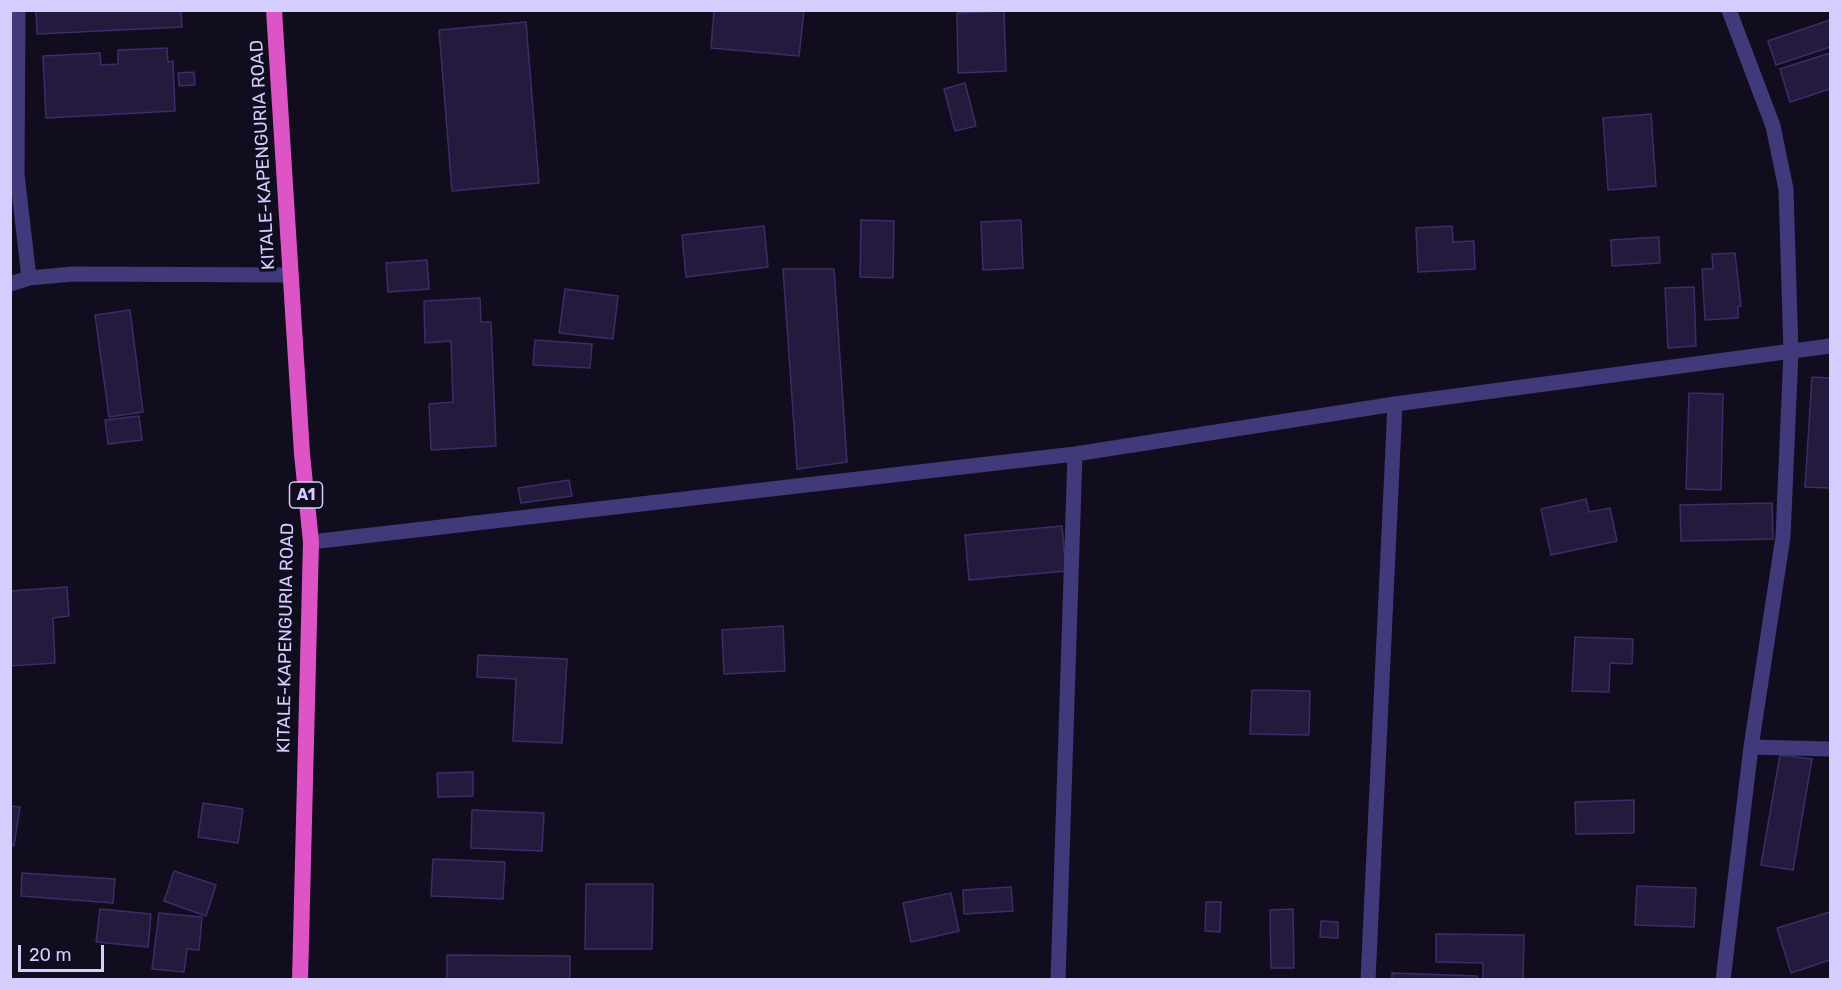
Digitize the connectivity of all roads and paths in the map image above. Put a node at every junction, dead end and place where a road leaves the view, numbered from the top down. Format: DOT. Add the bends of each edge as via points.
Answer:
graph roads {
  1 [pos="18,10"];
  2 [pos="274,10"];
  3 [pos="1729,10"];
  4 [pos="14,174"];
  5 [pos="290,275"];
  6 [pos="29,278"];
  7 [pos="10,284"];
  8 [pos="1830,346"];
  9 [pos="1791,352"];
  10 [pos="1395,404"];
  11 [pos="1075,454"];
  12 [pos="311,542"];
  13 [pos="1751,747"];
  14 [pos="1830,749"];
  15 [pos="300,980"];
  16 [pos="1058,980"];
  17 [pos="1368,980"];
  18 [pos="1723,980"];
  1 -- 4 [label="street"];
  2 -- 5 [label="highway, KITALE-KAPENGURIA ROAD / A1"];
  3 -- 9 [label="street" via="1773,126 1786,189"];
  4 -- 6 [label="street"];
  5 -- 6 [label="street" via="73,274"];
  5 -- 12 [label="highway, KITALE-KAPENGURIA ROAD / A1"];
  6 -- 7 [label="street"];
  8 -- 9 [label="street"];
  9 -- 10 [label="street"];
  9 -- 13 [label="street" via="1783,537"];
  10 -- 11 [label="street"];
  10 -- 17 [label="street"];
  11 -- 12 [label="street"];
  11 -- 16 [label="street"];
  12 -- 15 [label="highway, KITALE-KAPENGURIA ROAD / A1"];
  13 -- 14 [label="street"];
  13 -- 18 [label="street"];
}
